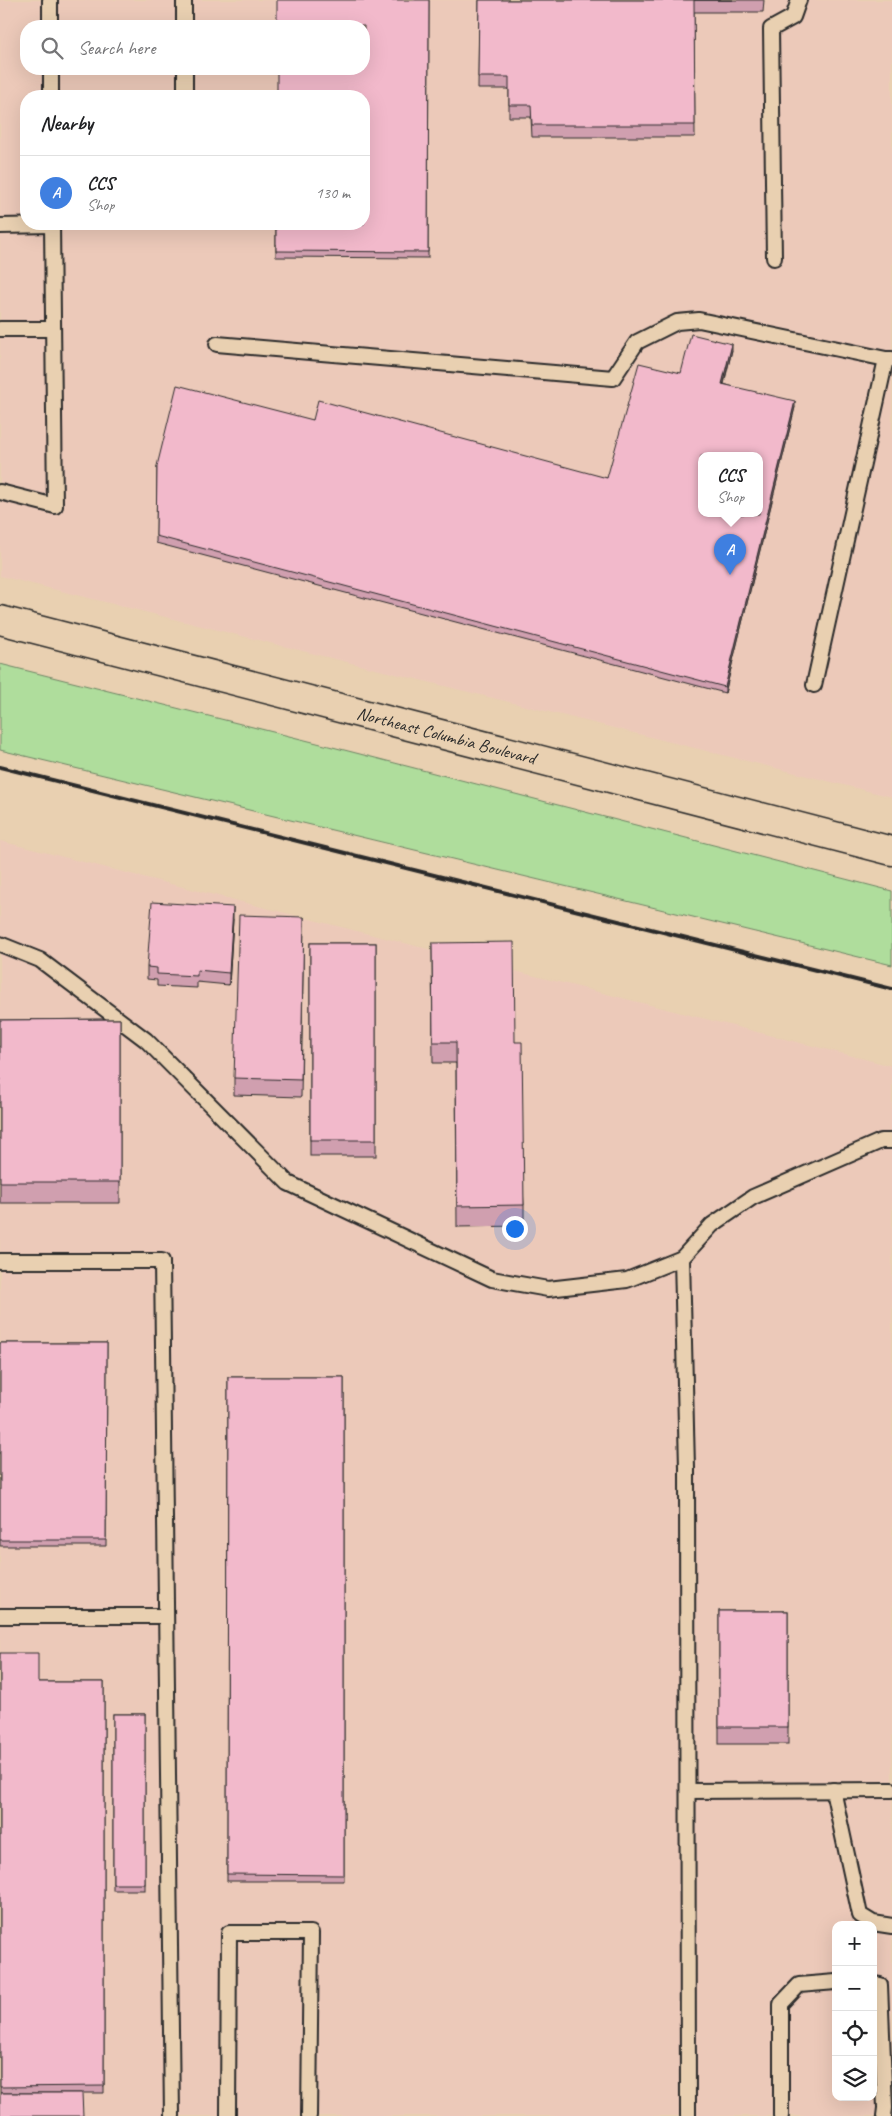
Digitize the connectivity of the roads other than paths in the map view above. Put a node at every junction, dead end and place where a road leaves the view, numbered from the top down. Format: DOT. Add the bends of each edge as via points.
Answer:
graph roads {
  1 [pos="50,0"];
  2 [pos="184,0"];
  3 [pos="799,0"];
  4 [pos="50,20"];
  5 [pos="184,20"];
  6 [pos="51,75"];
  7 [pos="185,75"];
  8 [pos="51,90"];
  9 [pos="185,90"];
  10 [pos="20,225"];
  11 [pos="0,226"];
  12 [pos="52,230"];
  13 [pos="774,258"];
  14 [pos="0,328"];
  15 [pos="53,329"];
  16 [pos="217,344"];
  17 [pos="889,359"];
  18 [pos="0,492"];
  19 [pos="0,620"];
  20 [pos="814,685"];
  21 [pos="892,850"];
  22 [pos="0,944"];
  23 [pos="892,1141"];
  24 [pos="682,1258"];
  25 [pos="0,1261"];
  26 [pos="0,1616"];
  27 [pos="165,1616"];
  28 [pos="832,1790"];
  29 [pos="892,1790"];
  30 [pos="688,1791"];
  31 [pos="892,1926"];
  32 [pos="832,1982"];
  33 [pos="877,1985"];
  34 [pos="172,2116"];
  35 [pos="228,2116"];
  36 [pos="309,2116"];
  37 [pos="688,2116"];
  38 [pos="781,2116"];
  39 [pos="884,2116"];
  1 -- 4 [label="lane"];
  2 -- 5 [label="lane"];
  3 -- 13 [label="lane" via="793,17 770,29"];
  6 -- 8 [label="lane"];
  7 -- 9 [label="lane"];
  10 -- 11 [label="lane"];
  12 -- 15 [label="lane"];
  14 -- 15 [label="lane"];
  15 -- 18 [label="lane" via="55,506"];
  16 -- 17 [label="lane" via="613,378 637,342 677,322 699,320"];
  17 -- 20 [label="lane"];
  19 -- 21 [label="main road, Northeast Columbia Boulevard"];
  22 -- 24 [label="lane" via="40,960 146,1040 288,1182 492,1279 558,1288 626,1280"];
  23 -- 24 [label="lane" via="881,1141 754,1197 712,1225"];
  24 -- 30 [label="lane" via="687,1468"];
  25 -- 27 [label="lane" via="162,1261"];
  26 -- 27 [label="lane"];
  27 -- 34 [label="lane"];
  28 -- 29 [label="lane"];
  28 -- 30 [label="lane"];
  28 -- 31 [label="lane" via="860,1916 873,1923"];
  30 -- 37 [label="lane"];
  32 -- 38 [label="lane" via="799,1985 781,2004"];
  33 -- 39 [label="lane" via="880,1985"];
  35 -- 36 [label="lane" via="230,1933 311,1933"];
}
